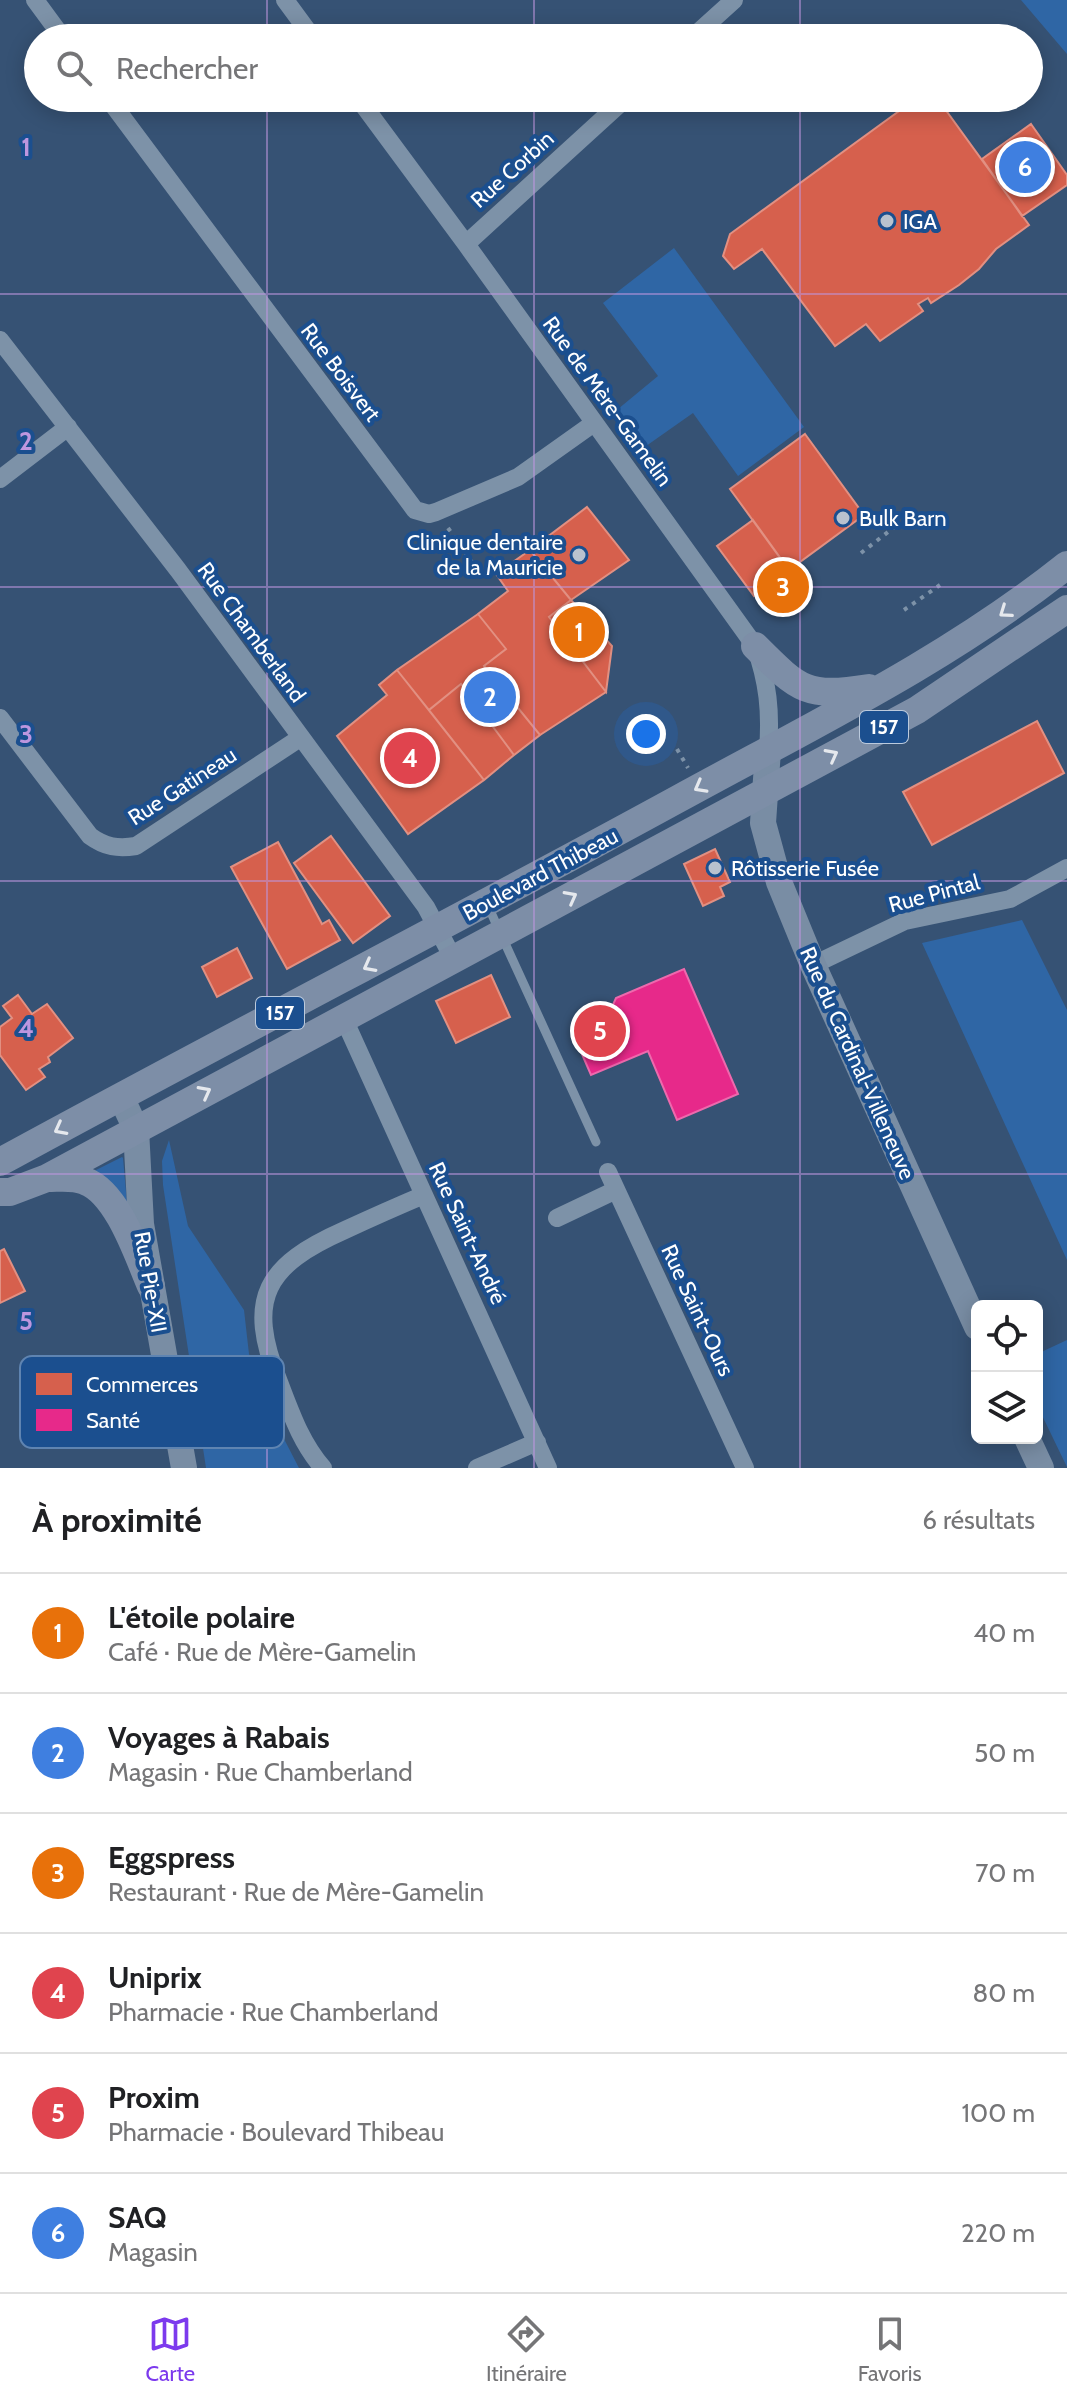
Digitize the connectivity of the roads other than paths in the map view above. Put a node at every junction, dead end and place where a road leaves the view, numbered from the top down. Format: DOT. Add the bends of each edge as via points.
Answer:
graph roads {
  1 [pos="35,0"];
  2 [pos="285,0"];
  3 [pos="734,0"];
  4 [pos="53,24"];
  5 [pos="303,24"];
  6 [pos="707,24"];
  7 [pos="118,112"];
  8 [pos="368,112"];
  9 [pos="611,112"];
  10 [pos="466,244"];
  11 [pos="0,340"];
  12 [pos="594,423"];
  13 [pos="68,427"];
  14 [pos="0,479"];
  15 [pos="1067,565"];
  16 [pos="1067,609"];
  17 [pos="755,646"];
  18 [pos="890,684"];
  19 [pos="0,718"];
  20 [pos="300,738"];
  21 [pos="768,750"];
  22 [pos="764,793"];
  23 [pos="1067,868"];
  24 [pos="487,902"];
  25 [pos="438,929"];
  26 [pos="503,934"];
  27 [pos="454,960"];
  28 [pos="813,965"];
  29 [pos="344,1019"];
  30 [pos="121,1097"];
  31 [pos="136,1129"];
  32 [pos="596,1142"];
  33 [pos="0,1162"];
  34 [pos="608,1172"];
  35 [pos="47,1178"];
  36 [pos="616,1190"];
  37 [pos="0,1192"];
  38 [pos="424,1195"];
  39 [pos="557,1218"];
  40 [pos="151,1286"];
  41 [pos="971,1314"];
  42 [pos="164,1356"];
  43 [pos="269,1356"];
  44 [pos="284,1395"];
  45 [pos="537,1442"];
  46 [pos="1030,1444"];
  47 [pos="180,1448"];
  48 [pos="184,1468"];
  49 [pos="323,1468"];
  50 [pos="477,1468"];
  51 [pos="548,1468"];
  52 [pos="745,1468"];
  53 [pos="1041,1468"];
  1 -- 4 [label="street"];
  2 -- 5 [label="street"];
  3 -- 6 [label="street"];
  7 -- 12 [label="street, Rue Boisvert" via="410,505 422,513 518,477"];
  8 -- 10 [label="street, Rue de Mère-Gamelin"];
  9 -- 10 [label="street, Rue Corbin"];
  10 -- 12 [label="street, Rue de Mère-Gamelin"];
  11 -- 13 [label="street, Rue Chamberland"];
  12 -- 17 [label="street, Rue de Mère-Gamelin"];
  13 -- 14 [label="street"];
  13 -- 20 [label="street, Rue Chamberland"];
  15 -- 18 [label="main road, Boulevard Thibeau / 157, one-way" via="994,620"];
  22 -- 16 [label="main road, Boulevard Thibeau / 157, one-way" via="917,710"];
  17 -- 18 [label="main road" via="784,676 811,691 836,693"];
  17 -- 21 [label="street, Rue de Mère-Gamelin" via="768,691"];
  18 -- 21 [label="main road, Boulevard Thibeau / 157"];
  19 -- 20 [label="street, Rue Gatineau" via="90,836 100,844 125,848 136,846"];
  20 -- 25 [label="street, Rue Chamberland"];
  21 -- 22 [label="street, Rue du Cardinal-Villeneuve"];
  21 -- 24 [label="main road, Boulevard Thibeau / 157, one-way"];
  26 -- 22 [label="main road, Boulevard Thibeau / 157, one-way"];
  22 -- 28 [label="street, Rue du Cardinal-Villeneuve" via="763,823 779,882"];
  23 -- 28 [label="street, Rue Pintal" via="1010,899 905,921"];
  24 -- 25 [label="main road, Boulevard Thibeau / 157"];
  24 -- 26 [label="lane"];
  25 -- 27 [label="street, Rue Chamberland"];
  25 -- 30 [label="main road, Boulevard Thibeau / 157, one-way"];
  26 -- 27 [label="main road, Boulevard Thibeau / 157"];
  26 -- 32 [label="lane"];
  27 -- 29 [label="main road, Boulevard Thibeau / 157"];
  28 -- 41 [label="street, Rue du Cardinal-Villeneuve"];
  31 -- 29 [label="main road, Boulevard Thibeau / 157, one-way"];
  29 -- 38 [label="street, Rue Saint-André"];
  30 -- 31 [label="street, Rue Pie-XII"];
  30 -- 33 [label="main road, Boulevard Thibeau / 157, one-way"];
  31 -- 35 [label="main road, Boulevard Thibeau / 157"];
  31 -- 40 [label="street, Rue Pie-XII" via="141,1224"];
  34 -- 36 [label="street, Rue Saint-Ours"];
  35 -- 37 [label="main road, Boulevard Thibeau / 157"];
  35 -- 40 [label="main road" via="82,1179 106,1196"];
  36 -- 39 [label="street"];
  36 -- 52 [label="street, Rue Saint-Ours"];
  38 -- 43 [label="street" via="300,1252 281,1270 267,1294 263,1322"];
  38 -- 45 [label="street, Rue Saint-André"];
  40 -- 42 [label="street, Rue Pie-XII"];
  44 -- 49 [label="street" via="300,1436"];
  45 -- 50 [label="street"];
  45 -- 51 [label="street, Rue Saint-André"];
  46 -- 53 [label="street"];
  47 -- 48 [label="street, Rue Pie-XII"];
}
